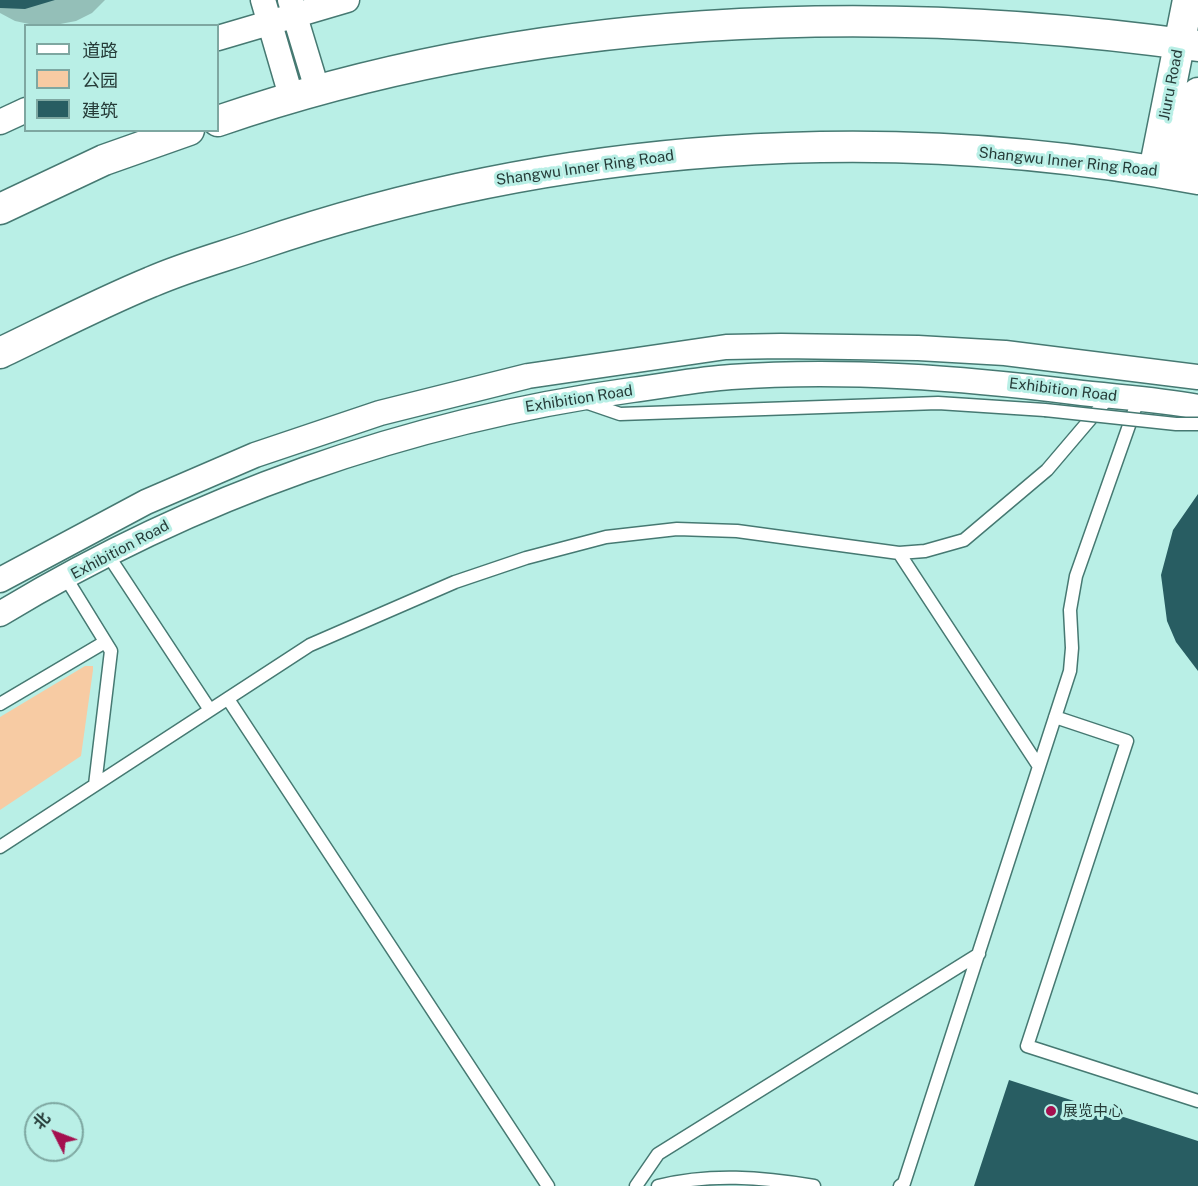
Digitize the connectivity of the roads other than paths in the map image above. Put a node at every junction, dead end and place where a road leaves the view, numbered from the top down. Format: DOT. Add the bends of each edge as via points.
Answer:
graph roads {
  1 [pos="347,0"];
  2 [pos="1188,0"];
  3 [pos="292,7"];
  4 [pos="266,11"];
  5 [pos="219,37"];
  6 [pos="1189,44"];
  7 [pos="304,93"];
  8 [pos="1198,93"];
  9 [pos="24,111"];
  10 [pos="219,121"];
  11 [pos="0,122"];
  12 [pos="183,132"];
  13 [pos="1178,175"];
  14 [pos="0,209"];
  15 [pos="0,353"];
  16 [pos="1198,377"];
  17 [pos="1110,396"];
  18 [pos="575,398"];
  19 [pos="1138,400"];
  20 [pos="1198,407"];
  21 [pos="1198,424"];
  22 [pos="899,553"];
  23 [pos="108,555"];
  24 [pos="66,578"];
  25 [pos="0,580"];
  26 [pos="0,614"];
  27 [pos="105,642"];
  28 [pos="228,699"];
  29 [pos="0,704"];
  30 [pos="210,710"];
  31 [pos="1055,717"];
  32 [pos="1038,765"];
  33 [pos="95,785"];
  34 [pos="0,847"];
  35 [pos="979,954"];
  36 [pos="1198,1101"];
  37 [pos="548,1186"];
  38 [pos="636,1186"];
  39 [pos="658,1186"];
  40 [pos="814,1186"];
  41 [pos="900,1186"];
  1 -- 3 [label="street"];
  2 -- 6 [label="street, Jiuru Road"];
  3 -- 4 [label="street"];
  3 -- 7 [label="street"];
  4 -- 5 [label="street"];
  4 -- 7 [label="street"];
  6 -- 7 [label="street" via="1104,31 954,19 824,15 744,18 556,37 458,55"];
  6 -- 13 [label="street, Jiuru Road"];
  7 -- 10 [label="street"];
  8 -- 13 [label="street, Jiuru Road"];
  9 -- 11 [label="street"];
  12 -- 14 [label="street" via="104,160"];
  13 -- 15 [label="street, Shangwu Inner Ring Road" via="1024,155 862,146 672,154 585,165 471,185 317,224 153,281"];
  16 -- 25 [label="street, Exhibition Road" via="1005,353 781,346 726,347 528,376 390,411 255,455 146,502"];
  17 -- 18 [label="street, Exhibition Road" via="916,377 781,375 729,377"];
  17 -- 19 [label="street, Exhibition Road"];
  17 -- 22 [label="lane" via="1047,470 964,540 925,551"];
  18 -- 21 [label="lane, bridge" via="620,414 938,404"];
  18 -- 23 [label="street, Exhibition Road" via="449,425 277,479 168,524"];
  19 -- 20 [label="street, Exhibition Road"];
  19 -- 31 [label="lane" via="1076,576 1070,610 1070,671"];
  22 -- 28 [label="lane" via="737,531 676,529 606,537 526,558 445,587 310,645"];
  22 -- 32 [label="lane"];
  23 -- 24 [label="street, Exhibition Road"];
  23 -- 30 [label="lane"];
  24 -- 26 [label="street, Exhibition Road"];
  24 -- 27 [label="lane"];
  27 -- 29 [label="lane"];
  27 -- 33 [label="lane" via="111,651"];
  28 -- 30 [label="lane"];
  28 -- 37 [label="lane"];
  30 -- 33 [label="lane"];
  31 -- 32 [label="lane"];
  31 -- 36 [label="lane" via="1127,741 1027,1046"];
  32 -- 35 [label="lane"];
  33 -- 34 [label="lane"];
  35 -- 38 [label="lane" via="658,1154"];
  35 -- 41 [label="lane"];
  39 -- 40 [label="lane" via="686,1179 746,1177"];
}
